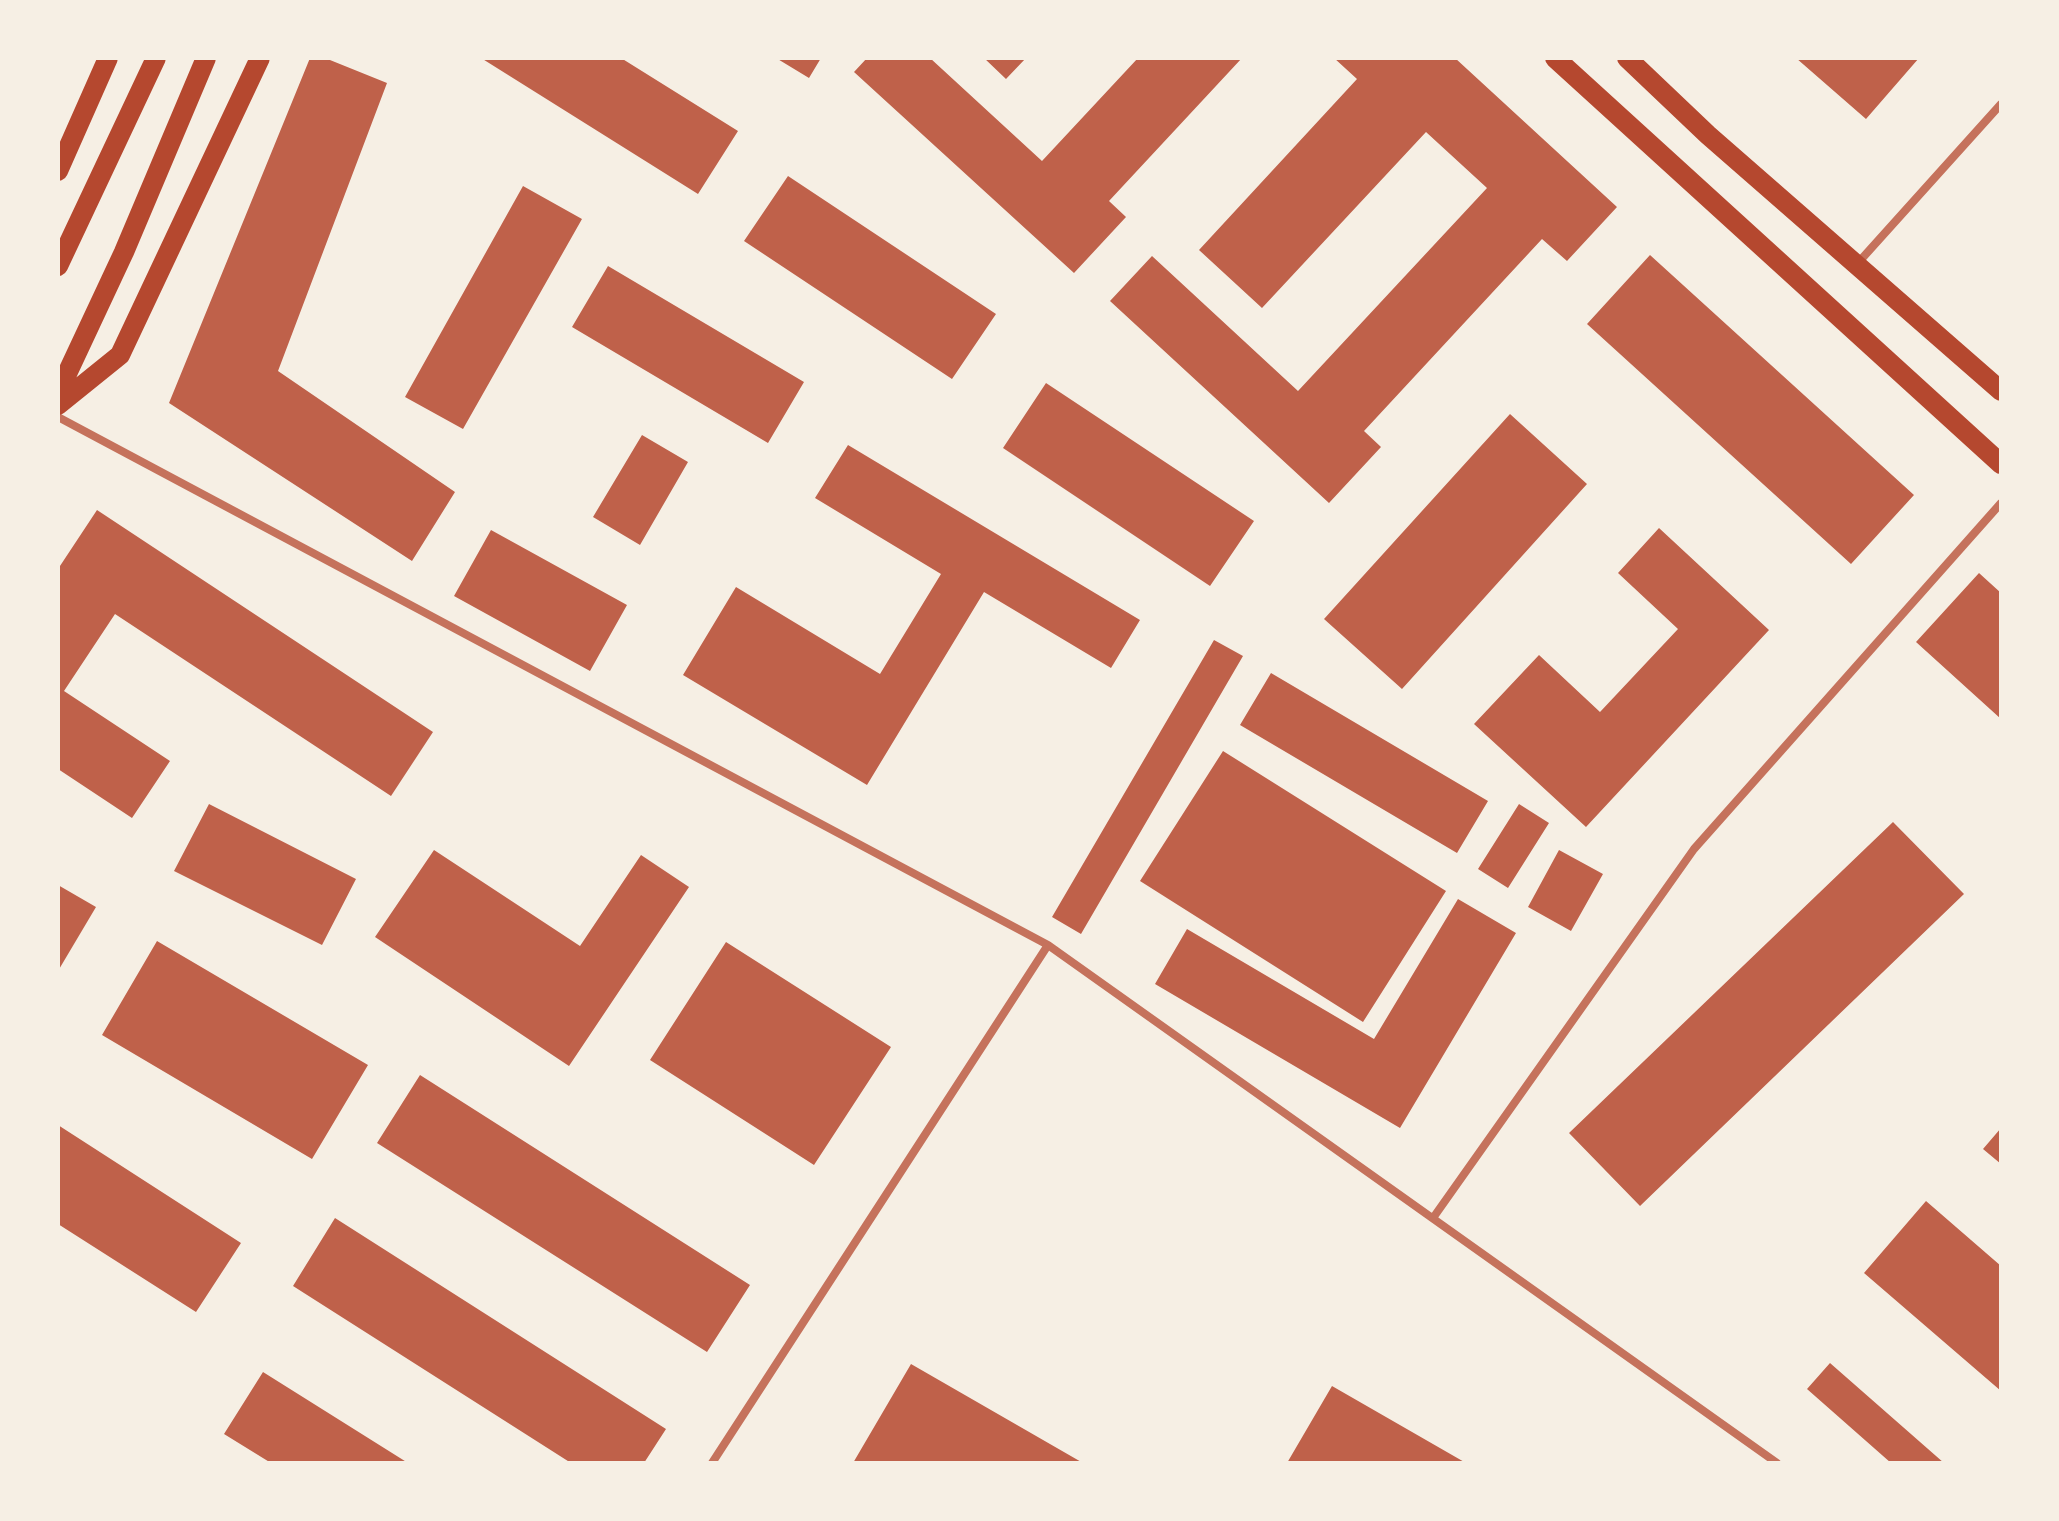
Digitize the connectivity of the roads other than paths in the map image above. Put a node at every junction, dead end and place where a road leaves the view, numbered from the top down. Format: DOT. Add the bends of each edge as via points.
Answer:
graph roads {
  1 [pos="108,58"];
  2 [pos="156,58"];
  3 [pos="206,58"];
  4 [pos="260,58"];
  5 [pos="1555,58"];
  6 [pos="1627,58"];
  7 [pos="2001,104"];
  8 [pos="58,171"];
  9 [pos="58,266"];
  10 [pos="1856,266"];
  11 [pos="2001,391"];
  12 [pos="58,393"];
  13 [pos="58,405"];
  14 [pos="58,417"];
  15 [pos="2001,464"];
  16 [pos="2001,503"];
  17 [pos="1048,945"];
  18 [pos="1433,1218"];
  19 [pos="712,1463"];
  20 [pos="1777,1463"];
  1 -- 8 [label="main road"];
  2 -- 9 [label="main road"];
  3 -- 12 [label="main road"];
  4 -- 13 [label="main road" via="120,355"];
  5 -- 15 [label="main road"];
  6 -- 10 [label="main road"];
  7 -- 10 [label="street"];
  10 -- 11 [label="main road"];
  14 -- 17 [label="street"];
  16 -- 18 [label="street" via="1694,849"];
  17 -- 18 [label="street"];
  17 -- 19 [label="street"];
  18 -- 20 [label="street"];
}
